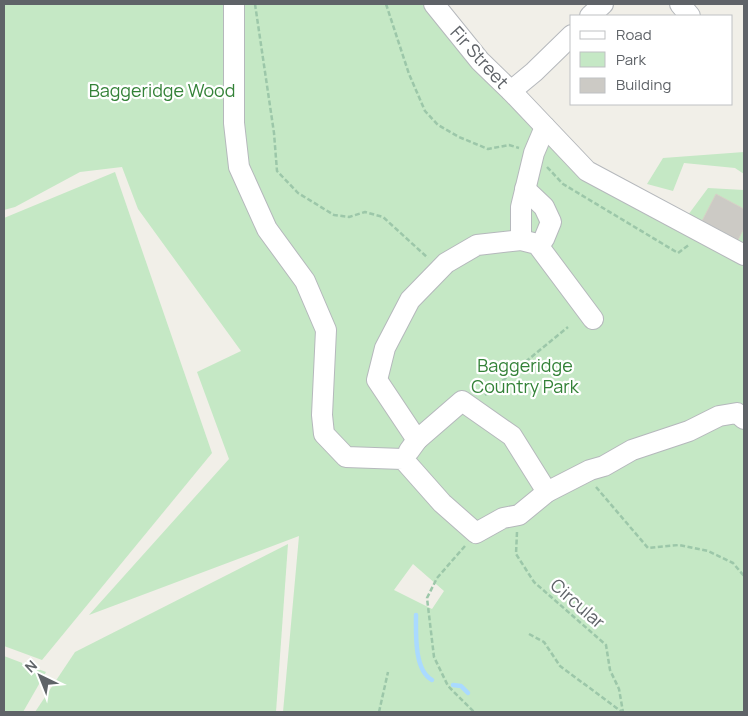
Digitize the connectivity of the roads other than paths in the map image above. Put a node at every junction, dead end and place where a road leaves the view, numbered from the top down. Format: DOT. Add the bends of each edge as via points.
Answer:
graph roads {
  1 [pos="234,4"];
  2 [pos="434,4"];
  3 [pos="603,4"];
  4 [pos="680,4"];
  5 [pos="591,15"];
  6 [pos="689,15"];
  7 [pos="570,37"];
  8 [pos="511,91"];
  9 [pos="544,128"];
  10 [pos="525,189"];
  11 [pos="544,239"];
  12 [pos="521,240"];
  13 [pos="744,255"];
  14 [pos="593,319"];
  15 [pos="744,419"];
  16 [pos="416,440"];
  17 [pos="403,459"];
  18 [pos="547,492"];
  1 -- 17 [label="street" via="234,123 239,167 267,229 305,281 326,330 324,434 346,457"];
  2 -- 8 [label="street, Fir Street" via="480,61"];
  3 -- 5 [label="street"];
  4 -- 6 [label="street"];
  7 -- 8 [label="street"];
  8 -- 9 [label="street, Fir Street"];
  9 -- 10 [label="street"];
  9 -- 13 [label="street, Fir Street" via="587,171"];
  10 -- 11 [label="street" via="544,207 551,222"];
  10 -- 12 [label="street" via="521,207"];
  12 -- 14 [label="street" via="537,244"];
  12 -- 16 [label="street" via="477,244 446,263 410,300 385,348 377,380"];
  15 -- 18 [label="street" via="738,413 720,416 689,432 632,450"];
  16 -- 17 [label="street"];
  16 -- 18 [label="street" via="462,400 512,436"];
  17 -- 18 [label="street" via="442,503 476,533 503,518 519,516"];
}
